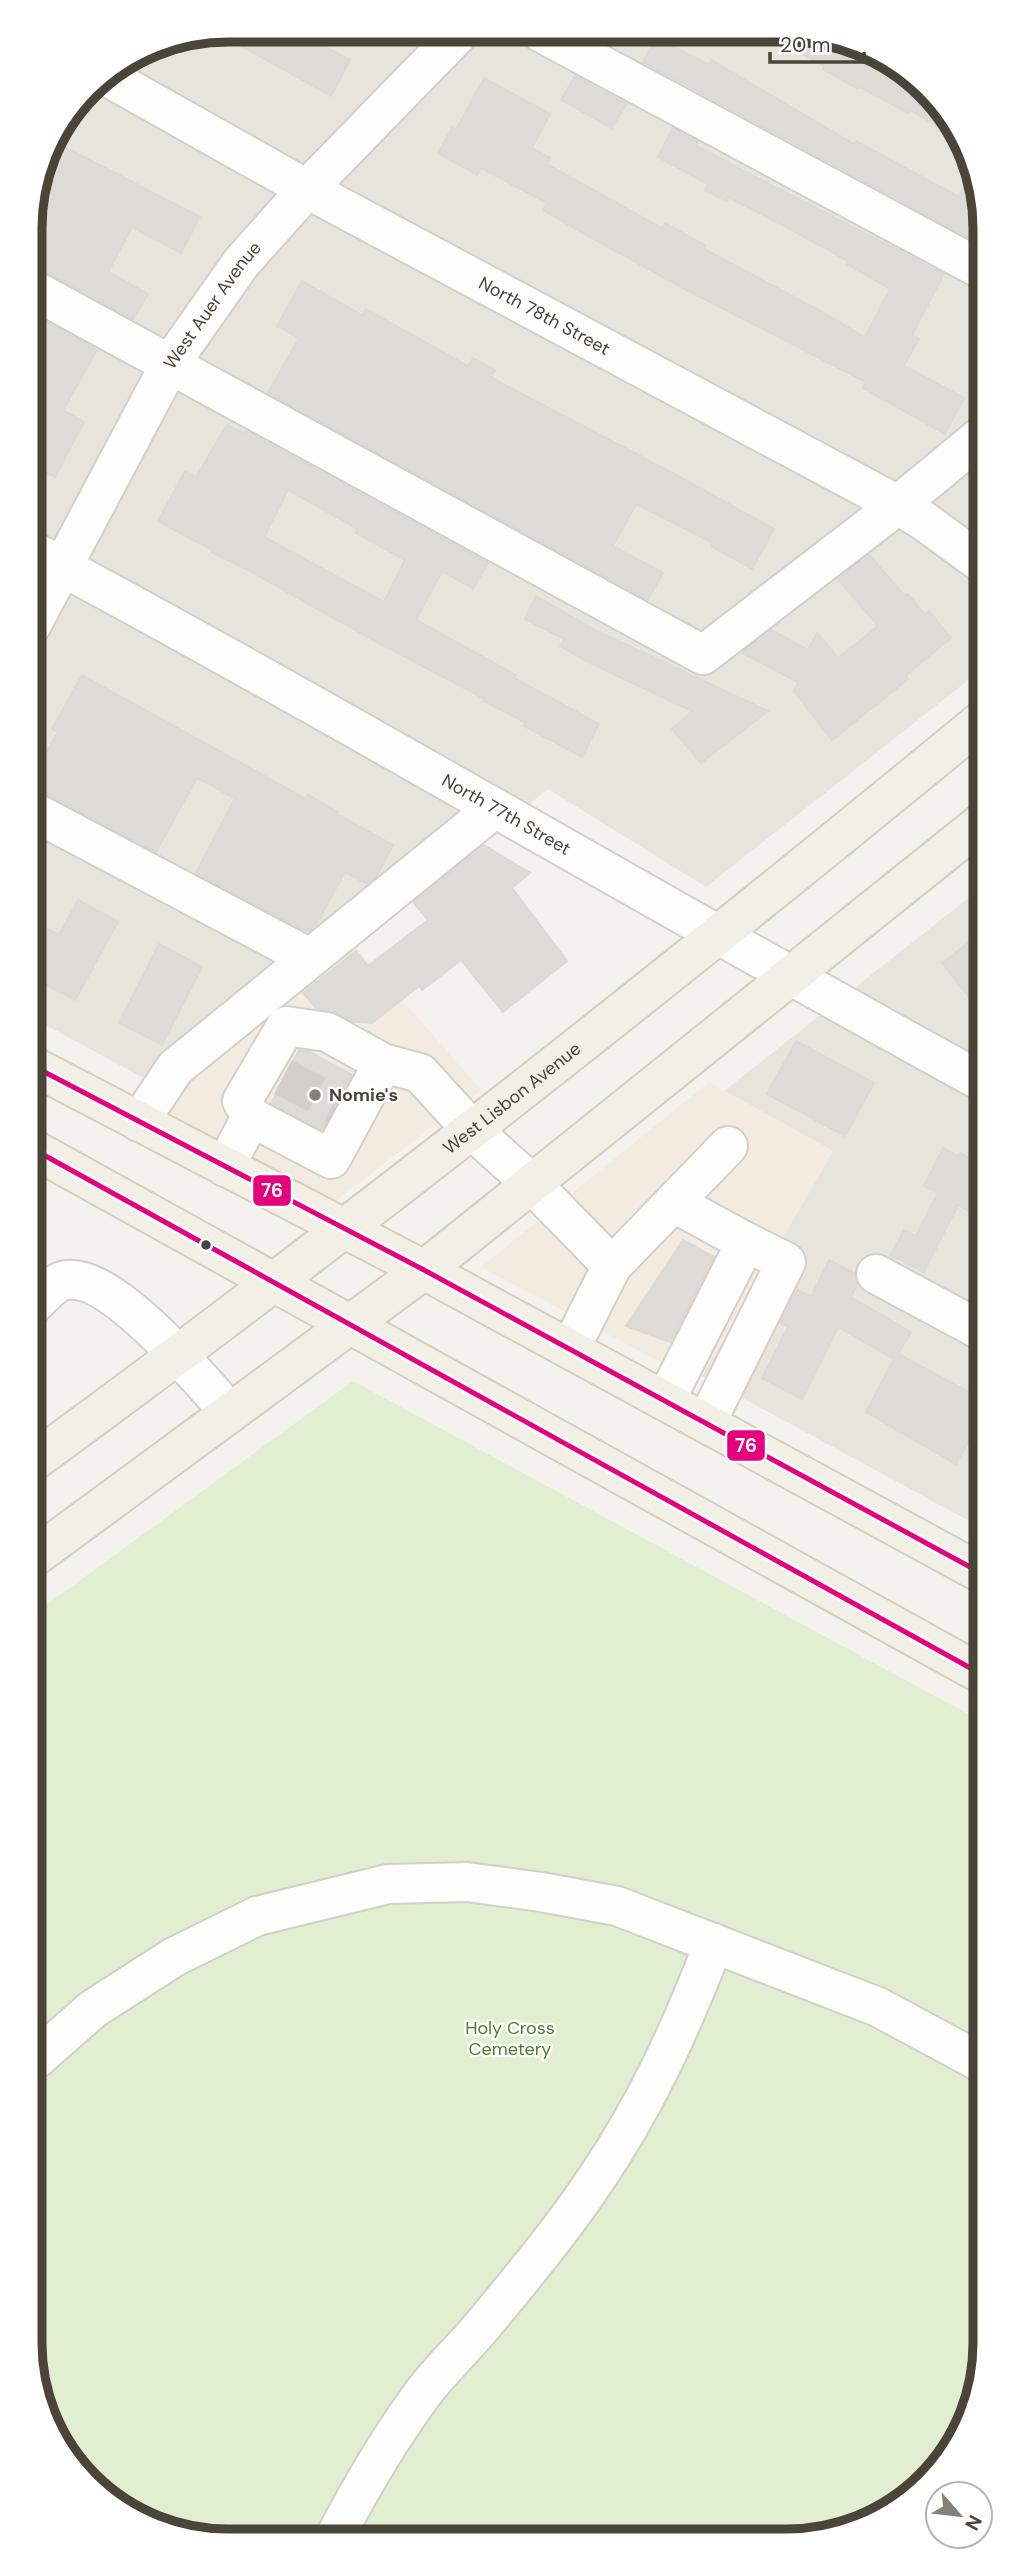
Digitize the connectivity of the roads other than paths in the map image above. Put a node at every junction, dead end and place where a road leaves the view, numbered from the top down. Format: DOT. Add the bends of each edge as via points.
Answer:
graph roads {
  1 [pos="450,42"];
  2 [pos="559,42"];
  3 [pos="114,81"];
  4 [pos="307,189"];
  5 [pos="973,265"];
  6 [pos="42,295"];
  7 [pos="170,364"];
  8 [pos="973,443"];
  9 [pos="898,505"];
  10 [pos="973,557"];
  11 [pos="47,559"];
  12 [pos="42,580"];
  13 [pos="973,728"];
  14 [pos="495,807"];
  15 [pos="42,816"];
  16 [pos="973,830"];
  17 [pos="719,936"];
  18 [pos="310,958"];
  19 [pos="790,977"];
  20 [pos="383,1063"];
  21 [pos="42,1071"];
  22 [pos="973,1077"];
  23 [pos="251,1117"];
  24 [pos="139,1122"];
  25 [pos="472,1130"];
  26 [pos="728,1146"];
  27 [pos="42,1154"];
  28 [pos="225,1167"];
  29 [pos="532,1184"];
  30 [pos="674,1203"];
  31 [pos="346,1229"];
  32 [pos="746,1242"];
  33 [pos="612,1266"];
  34 [pos="424,1270"];
  35 [pos="877,1274"];
  36 [pos="274,1282"];
  37 [pos="42,1297"];
  38 [pos="349,1324"];
  39 [pos="973,1326"];
  40 [pos="570,1349"];
  41 [pos="179,1355"];
  42 [pos="665,1401"];
  43 [pos="230,1413"];
  44 [pos="706,1423"];
  45 [pos="42,1455"];
  46 [pos="42,1551"];
  47 [pos="973,1569"];
  48 [pos="973,1669"];
  49 [pos="714,1943"];
  50 [pos="42,2055"];
  51 [pos="973,2058"];
  52 [pos="339,2529"];
  1 -- 4 [label="street, West Auer Avenue"];
  2 -- 5 [label="street"];
  3 -- 4 [label="street, North 78th Street"];
  4 -- 7 [label="street, West Auer Avenue" via="241,263"];
  4 -- 9 [label="street, North 78th Street"];
  6 -- 7 [label="street"];
  7 -- 9 [label="street" via="703,655"];
  7 -- 11 [label="street, West Auer Avenue"];
  8 -- 9 [label="street"];
  9 -- 10 [label="street, North 78th Street"];
  11 -- 12 [label="street, West Auer Avenue"];
  11 -- 14 [label="street, North 77th Street"];
  13 -- 17 [label="main road, West Lisbon Avenue"];
  14 -- 17 [label="street, North 77th Street"];
  14 -- 18 [label="street"];
  15 -- 18 [label="street"];
  16 -- 19 [label="main road"];
  17 -- 19 [label="street, North 77th Street"];
  17 -- 25 [label="main road, West Lisbon Avenue"];
  18 -- 24 [label="street" via="175,1068"];
  19 -- 22 [label="street, North 77th Street"];
  19 -- 29 [label="main road"];
  20 -- 23 [label="street" via="351,1113 331,1159"];
  20 -- 23 [label="street" via="327,1032 286,1026 273,1072 242,1101"];
  20 -- 25 [label="street" via="421,1073"];
  21 -- 24 [label="main road"];
  23 -- 28 [label="street"];
  24 -- 28 [label="main road"];
  25 -- 29 [label="street"];
  25 -- 31 [label="main road, West Lisbon Avenue"];
  26 -- 30 [label="street"];
  27 -- 36 [label="main road"];
  28 -- 31 [label="main road"];
  29 -- 33 [label="street"];
  29 -- 34 [label="main road"];
  30 -- 32 [label="street"];
  30 -- 33 [label="street"];
  31 -- 34 [label="main road"];
  31 -- 36 [label="main road, West Lisbon Avenue"];
  32 -- 42 [label="street"];
  32 -- 44 [label="street" via="786,1262"];
  33 -- 40 [label="street"];
  34 -- 38 [label="main road"];
  34 -- 40 [label="main road"];
  35 -- 39 [label="street"];
  36 -- 38 [label="main road"];
  36 -- 41 [label="main road, West Lisbon Avenue"];
  37 -- 41 [label="street" via="66,1280 94,1284"];
  38 -- 43 [label="main road"];
  38 -- 48 [label="main road"];
  40 -- 42 [label="main road"];
  41 -- 43 [label="street"];
  41 -- 45 [label="main road, West Lisbon Avenue"];
  42 -- 44 [label="main road"];
  43 -- 46 [label="main road"];
  44 -- 47 [label="main road"];
  49 -- 50 [label="street" via="617,1906 541,1892 467,1882 388,1884 257,1916 174,1957 93,2009"];
  49 -- 51 [label="street" via="878,2007"];
  49 -- 52 [label="street" via="683,2022 597,2178 549,2244 424,2391"];
}
